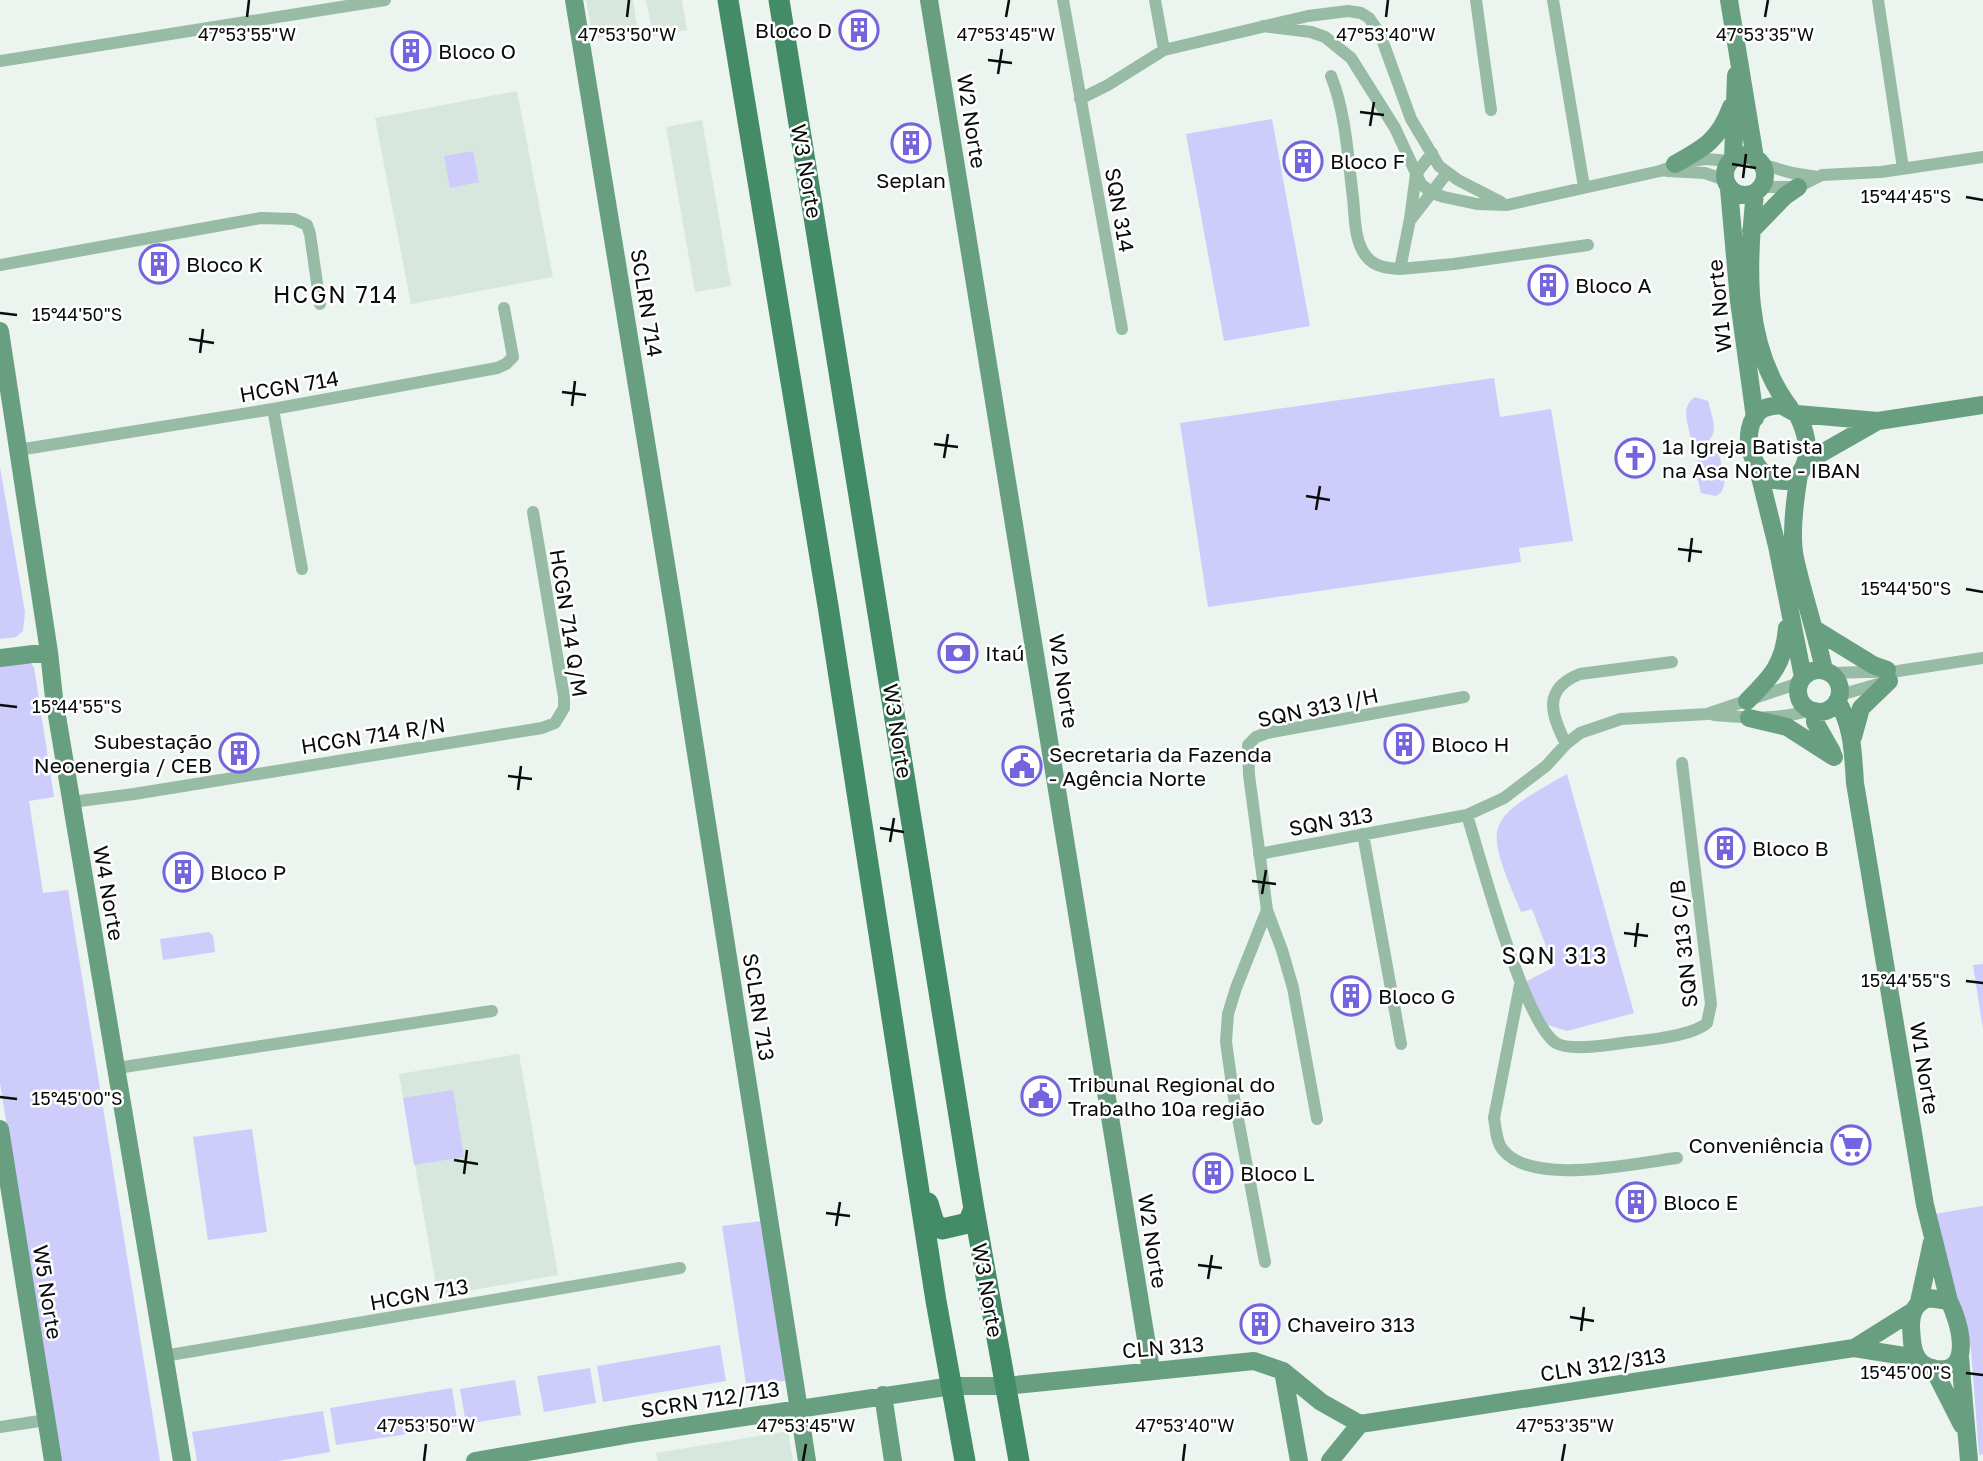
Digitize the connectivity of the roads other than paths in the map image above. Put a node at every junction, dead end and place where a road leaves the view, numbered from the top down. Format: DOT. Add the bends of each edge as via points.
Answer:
graph roads {
  1 [pos="385,0"];
  2 [pos="574,0"];
  3 [pos="728,0"];
  4 [pos="766,0"];
  5 [pos="779,0"];
  6 [pos="929,0"];
  7 [pos="1063,0"];
  8 [pos="1155,0"];
  9 [pos="1476,0"];
  10 [pos="1553,0"];
  11 [pos="1729,0"];
  12 [pos="1878,0"];
  13 [pos="1332,12"];
  14 [pos="1263,26"];
  15 [pos="1325,37"];
  16 [pos="1164,50"];
  17 [pos="0,61"];
  18 [pos="1738,61"];
  19 [pos="789,63"];
  20 [pos="1331,76"];
  21 [pos="1734,97"];
  22 [pos="1080,99"];
  23 [pos="1491,110"];
  24 [pos="1411,119"];
  25 [pos="1395,128"];
  26 [pos="1432,153"];
  27 [pos="1983,157"];
  28 [pos="1732,160"];
  29 [pos="1758,161"];
  30 [pos="1667,168"];
  31 [pos="1903,168"];
  32 [pos="1447,173"];
  33 [pos="1416,174"];
  34 [pos="1817,177"];
  35 [pos="1727,184"];
  36 [pos="1584,187"];
  37 [pos="1798,187"];
  38 [pos="1758,190"];
  39 [pos="1432,193"];
  40 [pos="1507,205"];
  41 [pos="1410,219"];
  42 [pos="1751,231"];
  43 [pos="1588,245"];
  44 [pos="0,265"];
  45 [pos="1400,268"];
  46 [pos="320,304"];
  47 [pos="504,308"];
  48 [pos="1122,329"];
  49 [pos="0,331"];
  50 [pos="1983,405"];
  51 [pos="274,409"];
  52 [pos="1794,411"];
  53 [pos="1755,418"];
  54 [pos="1878,421"];
  55 [pos="18,450"];
  56 [pos="1758,469"];
  57 [pos="1802,469"];
  58 [pos="533,512"];
  59 [pos="302,569"];
  60 [pos="1789,607"];
  61 [pos="674,613"];
  62 [pos="1816,630"];
  63 [pos="49,652"];
  64 [pos="0,658"];
  65 [pos="1983,658"];
  66 [pos="1672,662"];
  67 [pos="1827,672"];
  68 [pos="1891,674"];
  69 [pos="1801,680"];
  70 [pos="1464,697"];
  71 [pos="1839,698"];
  72 [pos="1748,710"];
  73 [pos="1813,710"];
  74 [pos="542,727"];
  75 [pos="1566,744"];
  76 [pos="1853,751"];
  77 [pos="1834,757"];
  78 [pos="1682,763"];
  79 [pos="1855,783"];
  80 [pos="72,802"];
  81 [pos="1467,815"];
  82 [pos="1363,834"];
  83 [pos="1259,854"];
  84 [pos="1267,910"];
  85 [pos="1520,985"];
  86 [pos="492,1011"];
  87 [pos="1401,1044"];
  88 [pos="117,1068"];
  89 [pos="1317,1119"];
  90 [pos="0,1129"];
  91 [pos="914,1154"];
  92 [pos="1677,1158"];
  93 [pos="974,1209"];
  94 [pos="1933,1235"];
  95 [pos="1265,1262"];
  96 [pos="680,1268"];
  97 [pos="1949,1301"];
  98 [pos="1916,1306"];
  99 [pos="1854,1348"];
  100 [pos="164,1356"];
  101 [pos="1961,1357"];
  102 [pos="1917,1358"];
  103 [pos="1933,1368"];
  104 [pos="1151,1370"];
  105 [pos="1283,1371"];
  106 [pos="952,1386"];
  107 [pos="1005,1386"];
  108 [pos="883,1395"];
  109 [pos="799,1408"];
  110 [pos="46,1420"];
  111 [pos="1360,1424"];
  112 [pos="0,1427"];
  113 [pos="1966,1431"];
  114 [pos="53,1461"];
  115 [pos="182,1461"];
  116 [pos="475,1461"];
  117 [pos="807,1461"];
  118 [pos="893,1461"];
  119 [pos="965,1461"];
  120 [pos="1019,1461"];
  121 [pos="1299,1461"];
  122 [pos="1330,1461"];
  123 [pos="1969,1461"];
  1 -- 17 [label="street"];
  2 -- 61 [label="street, SCLRN 714"];
  3 -- 91 [label="main road"];
  4 -- 19 [label="main road"];
  5 -- 19 [label="main road, W3 Norte"];
  6 -- 104 [label="street, W2 Norte"];
  7 -- 22 [label="street, SQN 314"];
  8 -- 16 [label="street"];
  9 -- 23 [label="street"];
  10 -- 36 [label="street"];
  11 -- 18 [label="street"];
  12 -- 31 [label="street"];
  13 -- 14 [label="street"];
  13 -- 15 [label="street"];
  13 -- 24 [label="street" via="1361,13 1376,26"];
  14 -- 15 [label="street"];
  14 -- 16 [label="street"];
  15 -- 25 [label="street" via="1360,68"];
  16 -- 22 [label="street"];
  18 -- 21 [label="street"];
  18 -- 29 [label="street"];
  19 -- 93 [label="main road, W3 Norte"];
  20 -- 45 [label="street" via="1360,246 1375,264"];
  21 -- 28 [label="street"];
  21 -- 30 [label="street" via="1718,135"];
  22 -- 48 [label="street, SQN 314"];
  24 -- 25 [label="street"];
  24 -- 26 [label="street"];
  25 -- 33 [label="street"];
  26 -- 32 [label="street"];
  26 -- 33 [label="street"];
  27 -- 31 [label="street"];
  28 -- 29 [label="street" via="1740,156"];
  28 -- 30 [label="street" via="1706,159"];
  28 -- 35 [label="street" via="1725,170"];
  29 -- 34 [label="street"];
  29 -- 38 [label="street" via="1765,171"];
  30 -- 35 [label="street" via="1705,173"];
  30 -- 36 [label="street"];
  31 -- 34 [label="street"];
  32 -- 39 [label="street"];
  32 -- 40 [label="street"];
  33 -- 39 [label="street"];
  33 -- 41 [label="street"];
  34 -- 37 [label="street"];
  35 -- 38 [label="street" via="1737,194"];
  35 -- 53 [label="street, W1 Norte"];
  36 -- 40 [label="street"];
  37 -- 38 [label="street"];
  37 -- 42 [label="street"];
  38 -- 42 [label="street, W1 Norte"];
  39 -- 40 [label="street" via="1477,204"];
  39 -- 41 [label="street"];
  41 -- 45 [label="street"];
  42 -- 52 [label="street, W1 Norte" via="1750,300 1755,327 1775,388"];
  43 -- 45 [label="street"];
  44 -- 46 [label="street" via="261,218 295,219 307,225 310,234"];
  47 -- 51 [label="street, HCGN 714" via="513,357 497,368"];
  49 -- 55 [label="street, W4 Norte"];
  50 -- 54 [label="street"];
  51 -- 55 [label="street, HCGN 714"];
  51 -- 59 [label="street"];
  52 -- 53 [label="street" via="1769,406"];
  52 -- 54 [label="street"];
  52 -- 57 [label="street" via="1806,438"];
  53 -- 56 [label="street" via="1750,438"];
  54 -- 57 [label="street"];
  55 -- 63 [label="street, W4 Norte"];
  56 -- 57 [label="street" via="1780,481 1791,481"];
  56 -- 60 [label="street"];
  57 -- 62 [label="street" via="1795,498 1794,555"];
  58 -- 74 [label="street, HCGN 714 Q/M" via="564,697 560,718"];
  60 -- 69 [label="street"];
  60 -- 72 [label="street" via="1784,655"];
  61 -- 109 [label="street, SCLRN 713"];
  62 -- 67 [label="street"];
  62 -- 68 [label="street"];
  63 -- 64 [label="street"];
  63 -- 80 [label="street, W4 Norte"];
  65 -- 68 [label="street"];
  66 -- 75 [label="street" via="1567,679 1554,696 1553,707"];
  67 -- 68 [label="street"];
  67 -- 69 [label="street" via="1816,670"];
  67 -- 71 [label="street" via="1839,683"];
  68 -- 71 [label="street"];
  68 -- 76 [label="street" via="1861,708"];
  69 -- 72 [label="street, SQN 313"];
  69 -- 73 [label="street" via="1798,695"];
  70 -- 83 [label="street, SQN 313 I/H" via="1256,737 1247,753"];
  71 -- 73 [label="street" via="1824,711"];
  71 -- 76 [label="street, W1 Norte"];
  72 -- 73 [label="street, SQN 313" via="1798,714"];
  72 -- 75 [label="street, SQN 313" via="1621,719 1580,733"];
  72 -- 77 [label="street" via="1787,727"];
  73 -- 77 [label="street, W1 Norte"];
  74 -- 80 [label="street, HCGN 714 R/N"];
  75 -- 81 [label="street, SQN 313" via="1504,798"];
  76 -- 79 [label="street, W1 Norte"];
  77 -- 79 [label="street, W1 Norte"];
  78 -- 85 [label="street, SQN 313 C/B" via="1711,1004 1707,1023 1692,1031 1642,1041 1567,1047 1555,1043 1542,1029"];
  79 -- 94 [label="street, W1 Norte"];
  80 -- 88 [label="street, W4 Norte"];
  81 -- 82 [label="street, SQN 313"];
  81 -- 85 [label="street"];
  82 -- 83 [label="street, SQN 313"];
  82 -- 87 [label="street"];
  83 -- 84 [label="street"];
  84 -- 89 [label="street" via="1293,988"];
  84 -- 95 [label="street" via="1236,988 1226,1042"];
  85 -- 92 [label="street" via="1494,1118 1502,1149 1522,1164 1549,1170"];
  86 -- 88 [label="street"];
  88 -- 100 [label="street, W4 Norte"];
  90 -- 110 [label="street, W5 Norte"];
  91 -- 93 [label="main road" via="934,1223 943,1229 958,1227 968,1223"];
  91 -- 106 [label="main road"];
  93 -- 107 [label="main road, W3 Norte"];
  94 -- 97 [label="street, W1 Norte"];
  94 -- 98 [label="street, W1 Norte"];
  96 -- 100 [label="street, HCGN 713"];
  97 -- 98 [label="street" via="1929,1298"];
  97 -- 101 [label="street" via="1957,1320"];
  98 -- 99 [label="street, CLN 312/313"];
  98 -- 102 [label="street" via="1912,1335"];
  99 -- 102 [label="street, CLN 312/313"];
  99 -- 111 [label="street, CLN 312/313"];
  100 -- 115 [label="street, W4 Norte"];
  101 -- 103 [label="street" via="1954,1366"];
  101 -- 113 [label="street"];
  102 -- 103 [label="street"];
  103 -- 113 [label="street"];
  104 -- 105 [label="street, CLN 313" via="1254,1361"];
  104 -- 107 [label="street, CLN 313"];
  105 -- 111 [label="street, CLN 313" via="1321,1402"];
  105 -- 121 [label="street"];
  106 -- 107 [label="street, CLN 313"];
  106 -- 108 [label="street, SCRN 712/713"];
  106 -- 119 [label="main road"];
  107 -- 120 [label="main road, W3 Norte"];
  108 -- 109 [label="street, SCRN 712/713"];
  108 -- 118 [label="street"];
  109 -- 116 [label="street, SCRN 712/713"];
  109 -- 117 [label="street, SCLRN 713"];
  110 -- 112 [label="street"];
  110 -- 114 [label="street, W5 Norte"];
  111 -- 122 [label="street"];
  113 -- 123 [label="street"];
}
